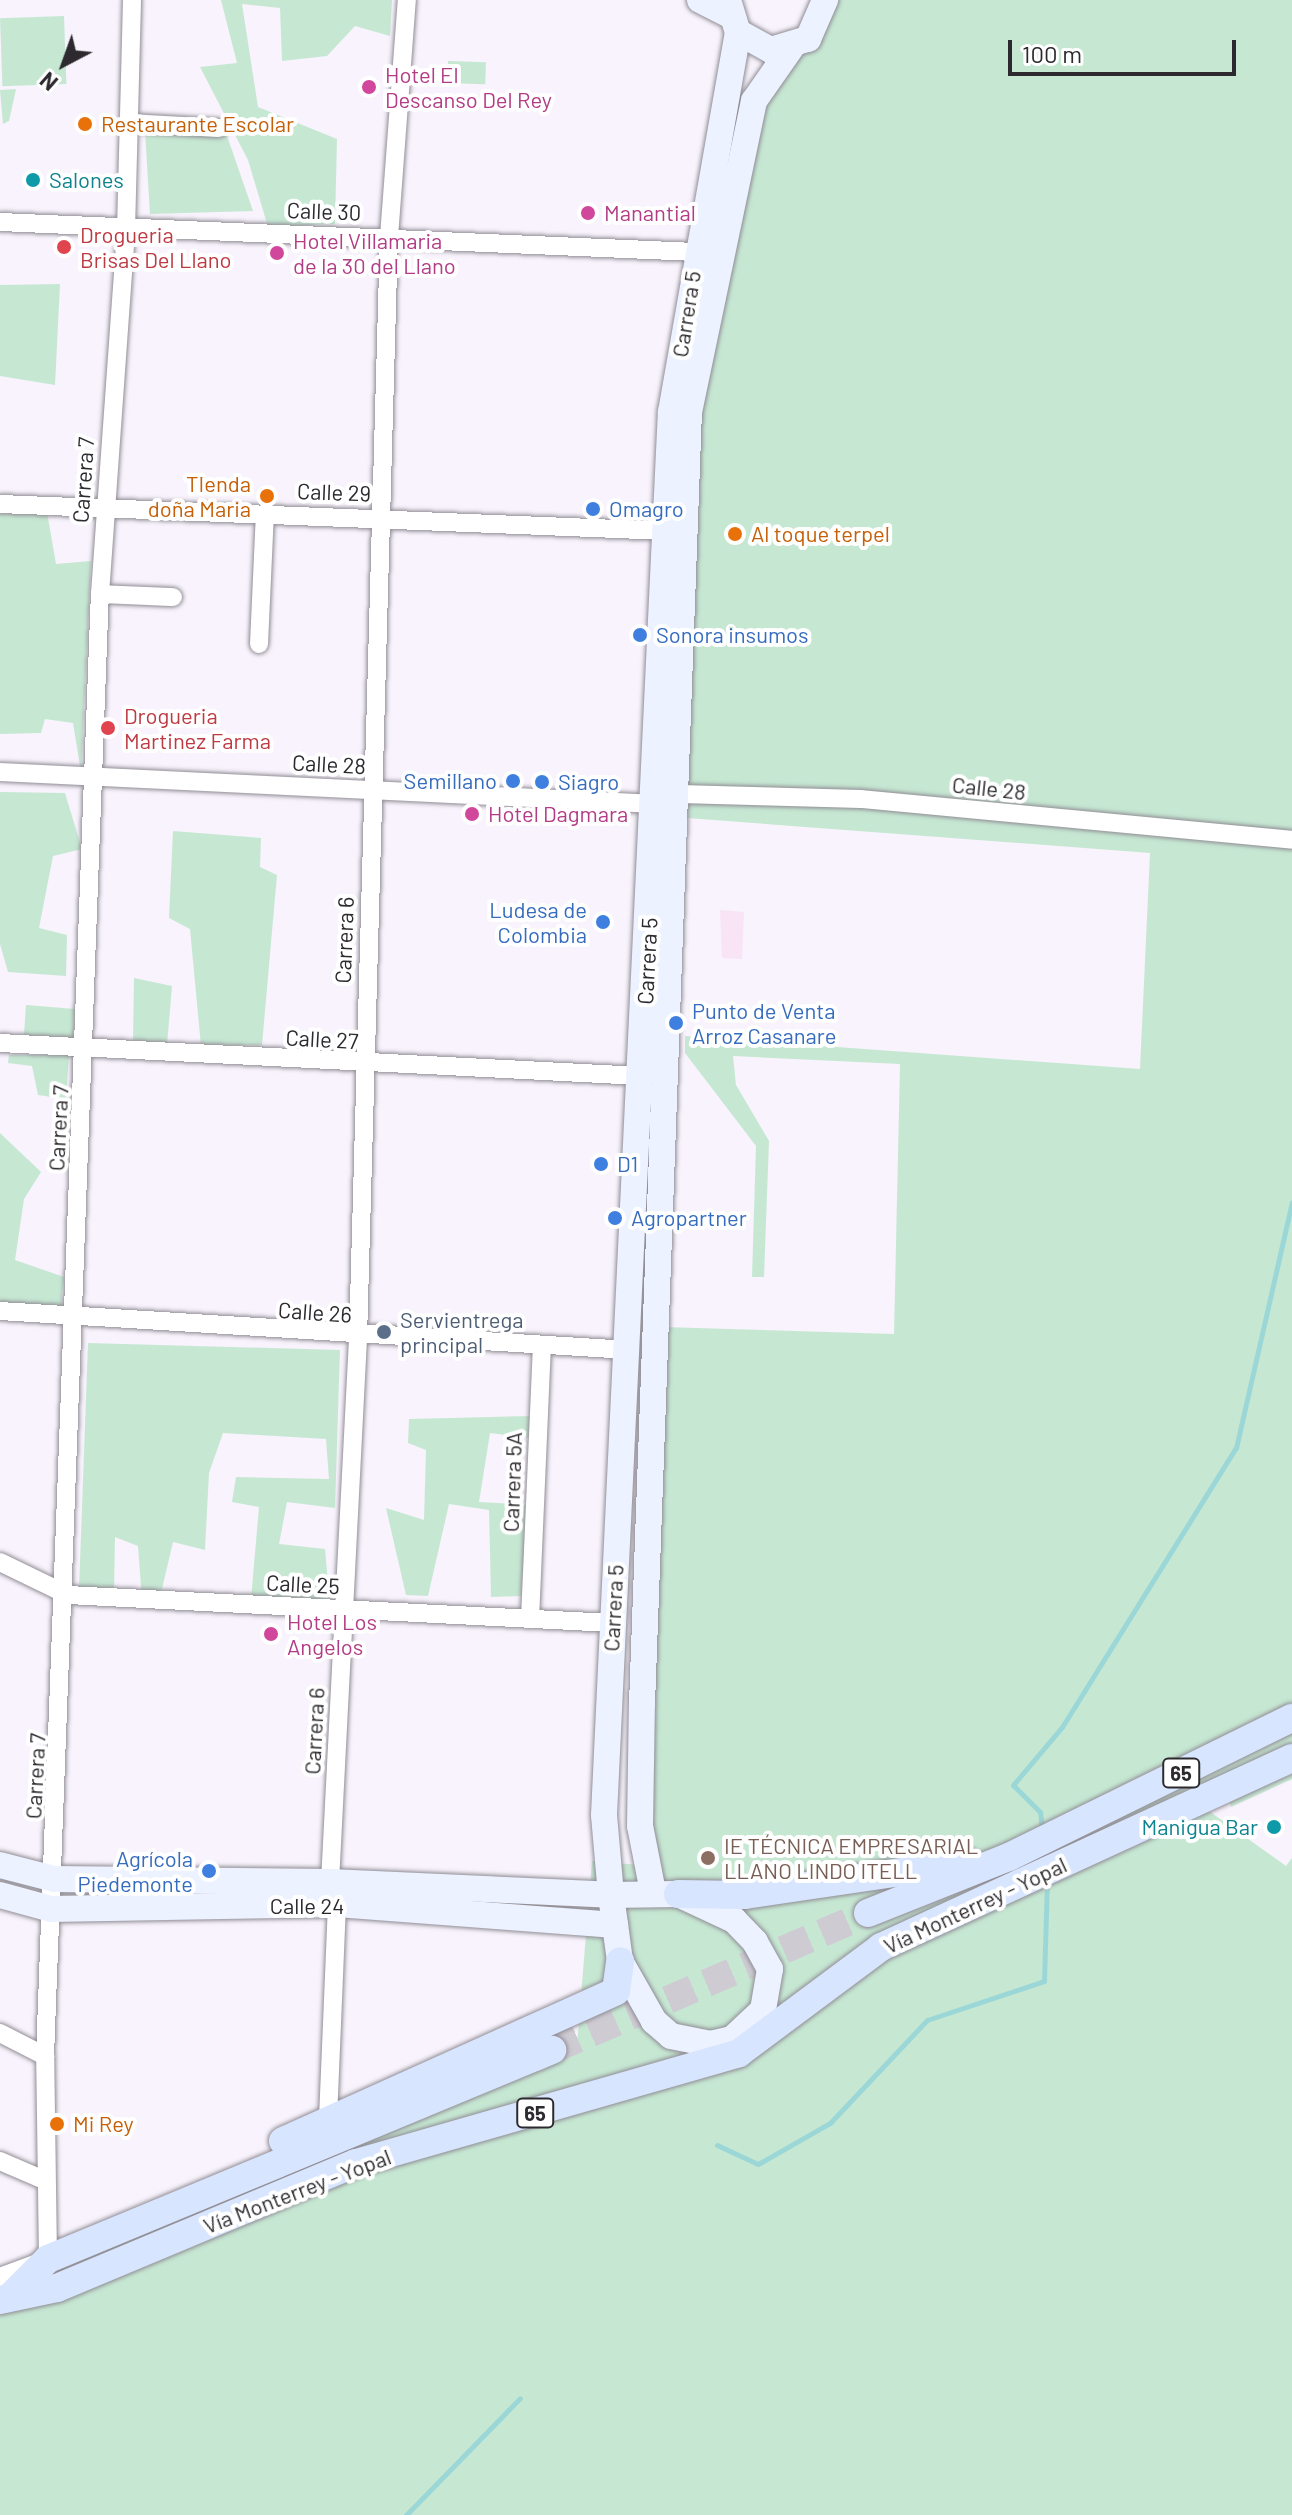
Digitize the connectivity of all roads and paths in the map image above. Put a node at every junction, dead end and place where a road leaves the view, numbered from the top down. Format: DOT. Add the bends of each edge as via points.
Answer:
graph roads {
  1 [pos="132,0"];
  2 [pos="407,0"];
  3 [pos="700,0"];
  4 [pos="826,2"];
  5 [pos="732,15"];
  6 [pos="791,48"];
  7 [pos="128,123"];
  8 [pos="219,128"];
  9 [pos="0,222"];
  10 [pos="126,230"];
  11 [pos="389,237"];
  12 [pos="696,252"];
  13 [pos="0,504"];
  14 [pos="104,507"];
  15 [pos="265,513"];
  16 [pos="382,518"];
  17 [pos="666,531"];
  18 [pos="100,594"];
  19 [pos="173,597"];
  20 [pos="259,644"];
  21 [pos="0,772"];
  22 [pos="93,778"];
  23 [pos="372,790"];
  24 [pos="668,799"];
  25 [pos="1292,840"];
  26 [pos="0,1043"];
  27 [pos="86,1049"];
  28 [pos="364,1065"];
  29 [pos="641,1076"];
  30 [pos="0,1311"];
  31 [pos="72,1319"];
  32 [pos="358,1338"];
  33 [pos="542,1346"];
  34 [pos="628,1350"];
  35 [pos="0,1562"];
  36 [pos="68,1595"];
  37 [pos="344,1610"];
  38 [pos="530,1619"];
  39 [pos="612,1623"];
  40 [pos="1292,1718"];
  41 [pos="1292,1758"];
  42 [pos="1016,1854"];
  43 [pos="0,1865"];
  44 [pos="54,1879"];
  45 [pos="334,1893"];
  46 [pos="665,1893"];
  47 [pos="0,1895"];
  48 [pos="611,1895"];
  49 [pos="51,1909"];
  50 [pos="868,1913"];
  51 [pos="615,1925"];
  52 [pos="881,1947"];
  53 [pos="620,1961"];
  54 [pos="750,2026"];
  55 [pos="0,2033"];
  56 [pos="711,2044"];
  57 [pos="552,2050"];
  58 [pos="45,2056"];
  59 [pos="328,2119"];
  60 [pos="0,2161"];
  61 [pos="356,2163"];
  62 [pos="44,2180"];
  63 [pos="223,2184"];
  64 [pos="48,2259"];
  65 [pos="4,2291"];
  1 -- 7 [label="street, Carrera 7"];
  2 -- 11 [label="street, Carrera 6"];
  3 -- 5 [label="main road"];
  4 -- 6 [label="main road, Carrera 5" via="808,39"];
  5 -- 6 [label="main road" via="762,47"];
  5 -- 12 [label="main road, Carrera 5"];
  6 -- 24 [label="main road, Carrera 5" via="754,101 689,412"];
  7 -- 8 [label="street"];
  7 -- 10 [label="street, Carrera 7"];
  9 -- 10 [label="street, Calle 30"];
  10 -- 11 [label="street, Calle 30"];
  10 -- 14 [label="street, Carrera 7"];
  11 -- 12 [label="street, Calle 30"];
  11 -- 16 [label="street, Carrera 6"];
  12 -- 17 [label="main road, Carrera 5" via="671,412"];
  13 -- 14 [label="street, Calle 29"];
  14 -- 15 [label="street, Calle 29"];
  14 -- 18 [label="street, Carrera 7"];
  15 -- 16 [label="street, Calle 29"];
  15 -- 20 [label="street"];
  16 -- 17 [label="street, Calle 29"];
  16 -- 23 [label="street, Carrera 6"];
  17 -- 24 [label="main road, Carrera 5"];
  18 -- 19 [label="street"];
  18 -- 22 [label="street, Carrera 7"];
  21 -- 22 [label="street, Calle 28"];
  22 -- 23 [label="street, Calle 28"];
  22 -- 27 [label="street, Carrera 7"];
  23 -- 24 [label="street, Calle 28"];
  23 -- 28 [label="street, Carrera 6"];
  24 -- 25 [label="street, Calle 28" via="861,799"];
  24 -- 29 [label="main road, Carrera 5"];
  24 -- 46 [label="main road, Carrera 5" via="640,1826"];
  26 -- 27 [label="street, Calle 27"];
  27 -- 28 [label="street, Calle 27"];
  27 -- 31 [label="street, Carrera 7"];
  28 -- 29 [label="street, Calle 27"];
  28 -- 32 [label="street, Carrera 6"];
  29 -- 34 [label="main road, Carrera 5"];
  30 -- 31 [label="street, Calle 26"];
  31 -- 32 [label="street, Calle 26"];
  31 -- 36 [label="street, Carrera 7"];
  32 -- 33 [label="street, Calle 26"];
  32 -- 37 [label="street, Carrera 6"];
  33 -- 34 [label="street, Calle 26"];
  33 -- 38 [label="street, Carrera 5A"];
  34 -- 39 [label="main road, Carrera 5"];
  35 -- 36 [label="street, Calle 25"];
  36 -- 37 [label="street, Calle 25"];
  36 -- 44 [label="street, Carrera 7"];
  37 -- 38 [label="street, Calle 25"];
  37 -- 45 [label="street, Carrera 6"];
  38 -- 39 [label="street, Calle 25"];
  39 -- 48 [label="main road, Carrera 5" via="604,1815"];
  40 -- 42 [label="main road, Vía Monterrey - Yopal / 65"];
  41 -- 52 [label="main road, Vía Monterrey - Yopal / 65"];
  42 -- 46 [label="main road" via="745,1895"];
  42 -- 50 [label="main road, Vía Monterrey - Yopal / 65"];
  43 -- 44 [label="main road, Calle 24"];
  44 -- 45 [label="main road, Calle 24"];
  44 -- 49 [label="street, Carrera 7"];
  45 -- 48 [label="main road, Calle 24"];
  45 -- 49 [label="main road, Calle 24"];
  45 -- 51 [label="main road, Calle 24"];
  45 -- 59 [label="street, Carrera 6"];
  46 -- 48 [label="main road"];
  46 -- 54 [label="main road" via="734,1920 770,1969 770,1990"];
  47 -- 49 [label="main road, Calle 24"];
  48 -- 51 [label="main road"];
  49 -- 58 [label="street, Carrera 7"];
  51 -- 53 [label="main road"];
  52 -- 54 [label="main road"];
  52 -- 61 [label="main road, Vía Monterrey - Yopal / 65" via="739,2053"];
  53 -- 56 [label="main road" via="654,2021 671,2036"];
  53 -- 59 [label="main road" via="616,1991"];
  54 -- 56 [label="main road"];
  55 -- 58 [label="street"];
  56 -- 61 [label="main road"];
  57 -- 63 [label="main road, Vía Monterrey - Yopal / 65"];
  58 -- 62 [label="street, Carrera 7"];
  59 -- 63 [label="main road" via="264,2150"];
  60 -- 62 [label="street"];
  61 -- 65 [label="main road, Vía Monterrey - Yopal / 65" via="57,2288"];
  62 -- 64 [label="street, Carrera 7"];
  63 -- 64 [label="main road, Vía Monterrey - Yopal / 65"];
  64 -- 65 [label="main road, Vía Monterrey - Yopal / 65"];
}
